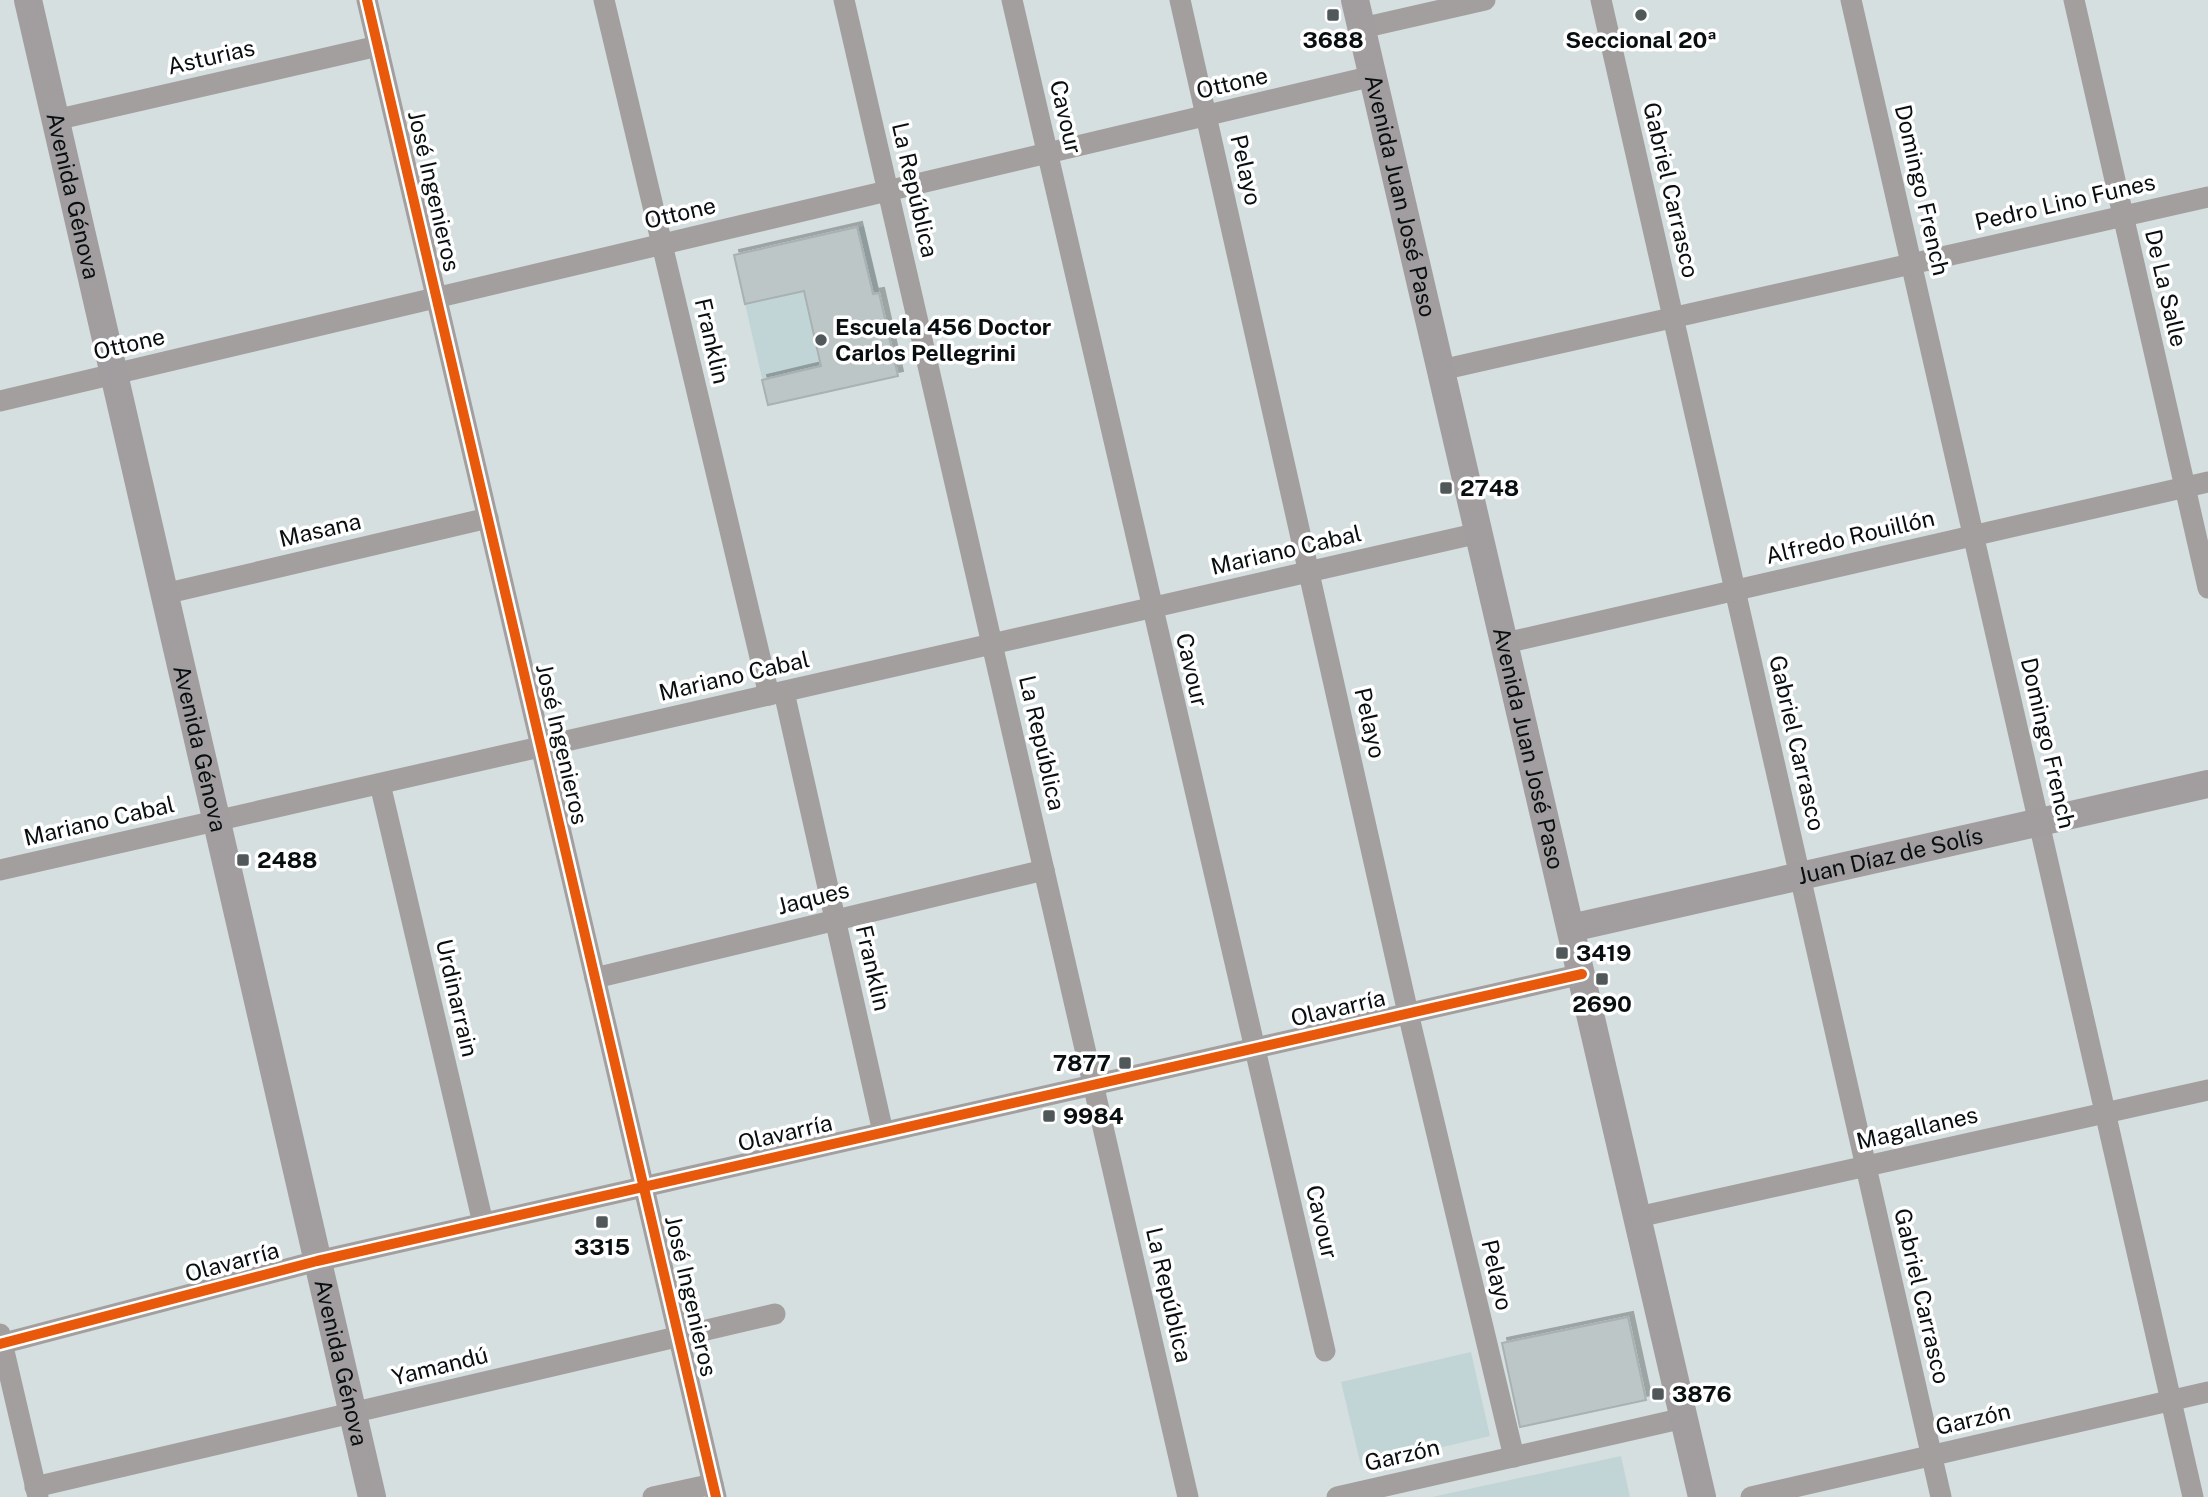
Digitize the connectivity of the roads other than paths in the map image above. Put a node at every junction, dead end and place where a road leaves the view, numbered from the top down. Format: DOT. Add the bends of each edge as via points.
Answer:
graph roads {
  1 [pos="27,0"];
  2 [pos="367,0"];
  3 [pos="604,0"];
  4 [pos="844,0"];
  5 [pos="1012,0"];
  6 [pos="1180,0"];
  7 [pos="1355,0"];
  8 [pos="1485,0"];
  9 [pos="1601,0"];
  10 [pos="1852,0"];
  11 [pos="2074,0"];
  12 [pos="1362,28"];
  13 [pos="378,46"];
  14 [pos="1373,76"];
  15 [pos="1207,116"];
  16 [pos="55,120"];
  17 [pos="1048,153"];
  18 [pos="888,191"];
  19 [pos="2208,197"];
  20 [pos="2123,216"];
  21 [pos="662,244"];
  22 [pos="1912,264"];
  23 [pos="437,298"];
  24 [pos="1673,318"];
  25 [pos="1441,370"];
  26 [pos="114,374"];
  27 [pos="0,401"];
  28 [pos="2208,482"];
  29 [pos="2185,487"];
  30 [pos="488,518"];
  31 [pos="1479,533"];
  32 [pos="1973,536"];
  33 [pos="1310,572"];
  34 [pos="2208,588"];
  35 [pos="1735,591"];
  36 [pos="164,594"];
  37 [pos="1151,608"];
  38 [pos="1505,643"];
  39 [pos="992,644"];
  40 [pos="777,693"];
  41 [pos="541,747"];
  42 [pos="380,784"];
  43 [pos="2208,784"];
  44 [pos="216,821"];
  45 [pos="2039,822"];
  46 [pos="0,870"];
  47 [pos="1044,870"];
  48 [pos="1800,877"];
  49 [pos="835,919"];
  50 [pos="1571,928"];
  51 [pos="1582,974"];
  52 [pos="595,978"];
  53 [pos="1408,1013"];
  54 [pos="1255,1048"];
  55 [pos="1094,1084"];
  56 [pos="2208,1090"];
  57 [pos="2105,1113"];
  58 [pos="883,1132"];
  59 [pos="1866,1167"];
  60 [pos="644,1187"];
  61 [pos="1638,1217"];
  62 [pos="483,1223"];
  63 [pos="317,1261"];
  64 [pos="775,1314"];
  65 [pos="678,1335"];
  66 [pos="1,1341"];
  67 [pos="1325,1351"];
  68 [pos="2208,1392"];
  69 [pos="2171,1401"];
  70 [pos="352,1414"];
  71 [pos="1684,1418"];
  72 [pos="1931,1455"];
  73 [pos="1514,1457"];
  74 [pos="714,1490"];
  75 [pos="36,1492"];
  76 [pos="372,1497"];
  77 [pos="653,1497"];
  78 [pos="1188,1497"];
  79 [pos="1337,1497"];
  80 [pos="1702,1497"];
  81 [pos="1751,1497"];
  82 [pos="1941,1497"];
  83 [pos="2193,1497"];
  1 -- 16 [label="main road, Avenida Génova"];
  2 -- 13 [label="street, José Ingenieros"];
  3 -- 21 [label="street, Franklin"];
  4 -- 18 [label="street, La República"];
  5 -- 17 [label="street, Cavour"];
  6 -- 15 [label="street, Pelayo"];
  7 -- 12 [label="main road, Avenida Juan José Paso"];
  8 -- 12 [label="street"];
  9 -- 24 [label="street, Gabriel Carrasco"];
  10 -- 22 [label="street, Domingo French"];
  11 -- 20 [label="street, De La Salle"];
  12 -- 14 [label="main road, Avenida Juan José Paso"];
  13 -- 16 [label="street, Asturias"];
  13 -- 23 [label="street, José Ingenieros"];
  14 -- 15 [label="street, Ottone"];
  14 -- 25 [label="main road, Avenida Juan José Paso"];
  15 -- 17 [label="street, Ottone"];
  15 -- 33 [label="street, Pelayo"];
  16 -- 26 [label="main road, Avenida Génova"];
  17 -- 18 [label="street, Ottone"];
  17 -- 37 [label="street, Cavour"];
  18 -- 21 [label="street, Ottone"];
  18 -- 39 [label="street, La República"];
  19 -- 20 [label="street, Pedro Lino Funes"];
  20 -- 22 [label="street, Pedro Lino Funes"];
  20 -- 29 [label="street, De La Salle"];
  21 -- 23 [label="street, Ottone"];
  21 -- 40 [label="street, Franklin"];
  22 -- 24 [label="street, Pedro Lino Funes"];
  22 -- 32 [label="street, Domingo French"];
  23 -- 26 [label="street, Ottone"];
  23 -- 30 [label="street, José Ingenieros"];
  24 -- 25 [label="street, Pedro Lino Funes"];
  24 -- 35 [label="street, Gabriel Carrasco"];
  25 -- 31 [label="main road, Avenida Juan José Paso"];
  26 -- 27 [label="street, Ottone"];
  26 -- 36 [label="main road, Avenida Génova"];
  28 -- 29 [label="street, Alfredo Rouillón"];
  29 -- 32 [label="street, Alfredo Rouillón"];
  29 -- 34 [label="street, De La Salle"];
  30 -- 36 [label="street, Masana"];
  30 -- 41 [label="street, José Ingenieros"];
  31 -- 33 [label="street, Mariano Cabal"];
  31 -- 38 [label="main road, Avenida Juan José Paso"];
  32 -- 35 [label="street, Alfredo Rouillón"];
  32 -- 45 [label="street, Domingo French"];
  33 -- 37 [label="street, Mariano Cabal"];
  33 -- 53 [label="street, Pelayo"];
  35 -- 38 [label="street, Alfredo Rouillón"];
  35 -- 48 [label="street, Gabriel Carrasco"];
  36 -- 44 [label="main road, Avenida Génova"];
  37 -- 39 [label="street, Mariano Cabal"];
  37 -- 54 [label="street, Cavour"];
  38 -- 50 [label="main road, Avenida Juan José Paso"];
  39 -- 40 [label="street, Mariano Cabal"];
  39 -- 47 [label="street, La República"];
  40 -- 41 [label="street, Mariano Cabal"];
  40 -- 49 [label="street, Franklin"];
  41 -- 42 [label="street, Mariano Cabal"];
  41 -- 52 [label="street, José Ingenieros"];
  42 -- 44 [label="street, Mariano Cabal"];
  42 -- 62 [label="street, Urdinarrain"];
  43 -- 45 [label="main road, Juan Díaz de Solís"];
  44 -- 46 [label="street, Mariano Cabal"];
  44 -- 63 [label="main road, Avenida Génova"];
  45 -- 48 [label="main road, Juan Díaz de Solís"];
  45 -- 57 [label="street, Domingo French"];
  47 -- 49 [label="street, Jaques"];
  47 -- 55 [label="street, La República"];
  48 -- 50 [label="main road, Juan Díaz de Solís"];
  48 -- 59 [label="street, Gabriel Carrasco"];
  49 -- 52 [label="street, Jaques"];
  49 -- 58 [label="street, Franklin"];
  50 -- 51 [label="main road, Avenida Juan José Paso"];
  51 -- 53 [label="street, Olavarría"];
  51 -- 61 [label="main road, Avenida Juan José Paso"];
  52 -- 60 [label="street, José Ingenieros"];
  53 -- 54 [label="street, Olavarría"];
  53 -- 73 [label="street, Pelayo"];
  54 -- 55 [label="street, Olavarría"];
  54 -- 67 [label="street, Cavour"];
  55 -- 58 [label="street, Olavarría"];
  55 -- 78 [label="street, La República"];
  56 -- 57 [label="street, Magallanes"];
  57 -- 59 [label="street, Magallanes"];
  57 -- 69 [label="street, Domingo French"];
  58 -- 60 [label="street, Olavarría"];
  59 -- 61 [label="street, Magallanes"];
  59 -- 72 [label="street, Gabriel Carrasco"];
  60 -- 62 [label="street, Olavarría"];
  60 -- 65 [label="street, José Ingenieros"];
  61 -- 71 [label="main road, Avenida Juan José Paso"];
  62 -- 63 [label="street, Olavarría"];
  63 -- 66 [label="street, Olavarría"];
  63 -- 70 [label="main road, Avenida Génova"];
  64 -- 65 [label="street, Yamandú"];
  65 -- 70 [label="street, Yamandú"];
  65 -- 74 [label="street, José Ingenieros"];
  66 -- 75 [label="street"];
  68 -- 69 [label="street, Garzón"];
  69 -- 72 [label="street, Garzón"];
  69 -- 83 [label="street, Domingo French"];
  70 -- 75 [label="street, Yamandú"];
  70 -- 76 [label="main road, Avenida Génova"];
  71 -- 73 [label="street, Garzón"];
  71 -- 80 [label="main road, Avenida Juan José Paso"];
  72 -- 81 [label="street, Garzón"];
  72 -- 82 [label="street, Gabriel Carrasco"];
  73 -- 79 [label="street, Garzón"];
  74 -- 77 [label="street"];
}
